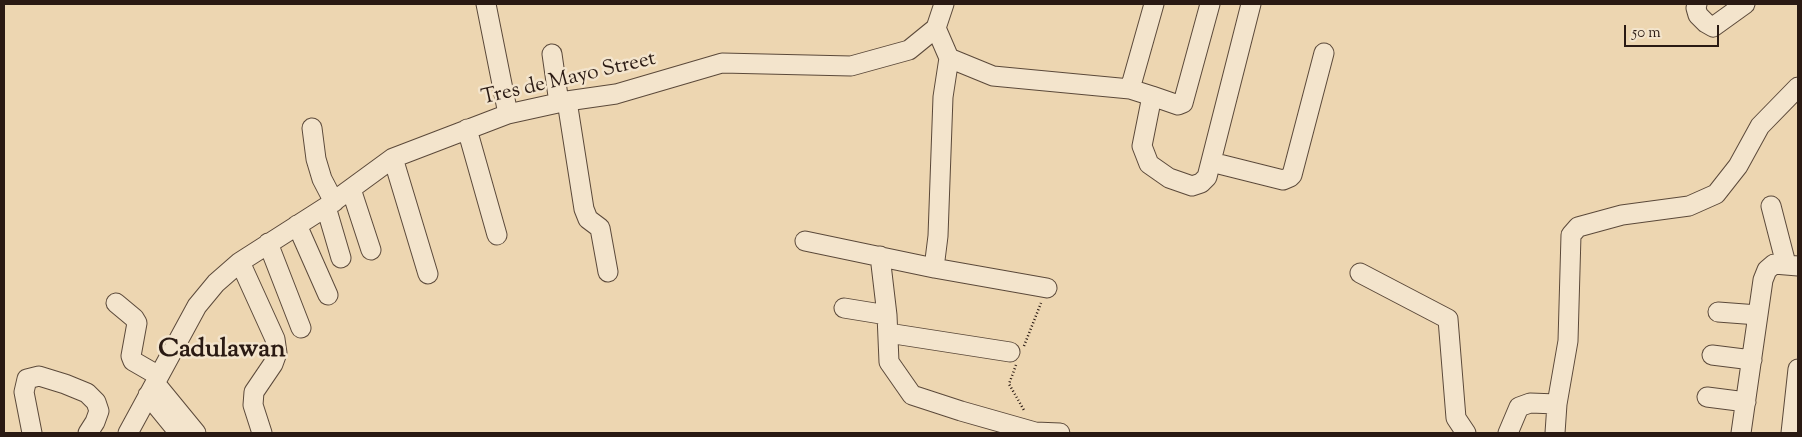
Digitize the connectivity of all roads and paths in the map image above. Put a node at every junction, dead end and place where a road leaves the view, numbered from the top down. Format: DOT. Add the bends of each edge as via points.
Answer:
graph roads {
  1 [pos="486,4"];
  2 [pos="944,4"];
  3 [pos="1154,4"];
  4 [pos="1210,4"];
  5 [pos="1251,4"];
  6 [pos="1697,4"];
  7 [pos="1745,4"];
  8 [pos="936,28"];
  9 [pos="1324,53"];
  10 [pos="552,54"];
  11 [pos="949,58"];
  12 [pos="1798,87"];
  13 [pos="1130,90"];
  14 [pos="1152,96"];
  15 [pos="563,102"];
  16 [pos="508,114"];
  17 [pos="312,128"];
  18 [pos="467,129"];
  19 [pos="392,158"];
  20 [pos="1211,162"];
  21 [pos="351,189"];
  22 [pos="330,204"];
  23 [pos="1771,206"];
  24 [pos="297,225"];
  25 [pos="498,235"];
  26 [pos="805,240"];
  27 [pos="268,244"];
  28 [pos="371,250"];
  29 [pos="880,256"];
  30 [pos="341,258"];
  31 [pos="240,262"];
  32 [pos="1792,265"];
  33 [pos="934,268"];
  34 [pos="608,272"];
  35 [pos="1360,273"];
  36 [pos="428,274"];
  37 [pos="1046,288"];
  38 [pos="328,295"];
  39 [pos="116,303"];
  40 [pos="844,308"];
  41 [pos="1718,312"];
  42 [pos="1758,315"];
  43 [pos="887,324"];
  44 [pos="301,328"];
  45 [pos="1017,353"];
  46 [pos="1712,355"];
  47 [pos="1752,360"];
  48 [pos="1798,369"];
  49 [pos="154,386"];
  50 [pos="1797,391"];
  51 [pos="1707,397"];
  52 [pos="1746,402"];
  53 [pos="1558,404"];
  54 [pos="1000,428"];
  55 [pos="1035,432"];
  56 [pos="32,433"];
  57 [pos="88,433"];
  58 [pos="128,433"];
  59 [pos="179,433"];
  60 [pos="189,433"];
  61 [pos="196,433"];
  62 [pos="262,433"];
  63 [pos="1060,433"];
  64 [pos="1466,433"];
  65 [pos="1508,433"];
  66 [pos="1555,433"];
  67 [pos="1741,433"];
  68 [pos="1791,433"];
  1 -- 16 [label="street"];
  2 -- 8 [label="street"];
  3 -- 13 [label="street"];
  4 -- 14 [label="street" via="1183,103 1178,105"];
  5 -- 20 [label="street"];
  6 -- 7 [label="street" via="1698,15 1713,27"];
  8 -- 11 [label="street"];
  8 -- 15 [label="street, Tres de Mayo Street" via="909,50 851,66 722,63 616,94"];
  9 -- 20 [label="street" via="1290,177 1283,180"];
  10 -- 15 [label="street"];
  11 -- 13 [label="street" via="993,76"];
  11 -- 33 [label="street" via="943,97"];
  12 -- 53 [label="street" via="1760,126 1738,166 1716,194 1688,206 1622,215 1578,226 1571,234 1568,341"];
  13 -- 14 [label="street"];
  14 -- 20 [label="street" via="1142,146 1149,164 1169,178 1192,186 1202,183 1207,177"];
  15 -- 16 [label="street, Tres de Mayo Street"];
  15 -- 34 [label="street" via="584,209 588,219 600,228"];
  16 -- 18 [label="street, Tres de Mayo Street"];
  17 -- 22 [label="street" via="316,159"];
  18 -- 19 [label="street, Tres de Mayo Street"];
  18 -- 25 [label="street"];
  19 -- 21 [label="street, Tres de Mayo Street"];
  19 -- 36 [label="street"];
  21 -- 22 [label="street, Tres de Mayo Street"];
  21 -- 28 [label="street"];
  22 -- 24 [label="street, Tres de Mayo Street"];
  22 -- 30 [label="street"];
  23 -- 32 [label="street"];
  24 -- 27 [label="street, Tres de Mayo Street"];
  24 -- 38 [label="street"];
  26 -- 29 [label="street"];
  27 -- 31 [label="street, Tres de Mayo Street"];
  27 -- 44 [label="street"];
  29 -- 33 [label="street"];
  29 -- 43 [label="street"];
  31 -- 49 [label="street, Tres de Mayo Street" via="197,306"];
  31 -- 62 [label="street" via="277,353 254,392 253,405"];
  32 -- 42 [label="street" via="1774,264 1767,270"];
  33 -- 37 [label="street"];
  35 -- 64 [label="street" via="1448,319 1456,418"];
  37 -- 45 [label="path"];
  39 -- 49 [label="street" via="137,323 131,356"];
  40 -- 43 [label="street"];
  41 -- 42 [label="street"];
  42 -- 47 [label="street"];
  43 -- 45 [label="street"];
  43 -- 54 [label="street" via="889,362 912,396"];
  45 -- 55 [label="path" via="1009,384"];
  46 -- 47 [label="street"];
  47 -- 52 [label="street"];
  48 -- 50 [label="street"];
  49 -- 58 [label="street, Tres de Mayo Street"];
  49 -- 59 [label="street"];
  49 -- 60 [label="street"];
  49 -- 61 [label="street"];
  50 -- 68 [label="street"];
  51 -- 52 [label="street"];
  52 -- 67 [label="street"];
  53 -- 65 [label="street" via="1530,403 1519,407"];
  53 -- 66 [label="street"];
  54 -- 55 [label="street"];
  55 -- 63 [label="street"];
  56 -- 57 [label="street" via="24,392 27,379 39,376 87,393 96,402 99,411"];
}
